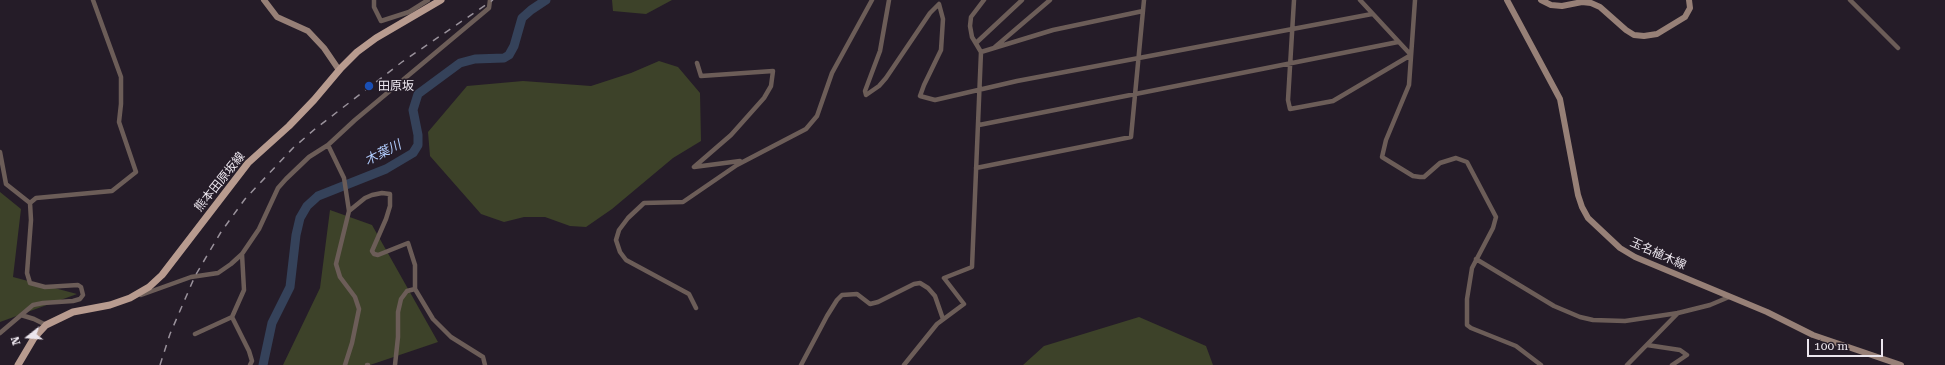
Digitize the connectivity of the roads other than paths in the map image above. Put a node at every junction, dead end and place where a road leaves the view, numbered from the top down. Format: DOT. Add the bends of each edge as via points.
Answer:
graph roads {
  1 [pos="93,0"];
  2 [pos="264,0"];
  3 [pos="374,0"];
  4 [pos="428,0"];
  5 [pos="441,0"];
  6 [pos="490,0"];
  7 [pos="872,0"];
  8 [pos="889,0"];
  9 [pos="984,0"];
  10 [pos="1022,0"];
  11 [pos="1050,0"];
  12 [pos="1144,0"];
  13 [pos="1294,0"];
  14 [pos="1360,0"];
  15 [pos="1416,0"];
  16 [pos="1507,0"];
  17 [pos="1541,0"];
  18 [pos="1689,0"];
  19 [pos="1850,0"];
  20 [pos="1143,11"];
  21 [pos="1372,14"];
  22 [pos="1292,29"];
  23 [pos="1398,42"];
  24 [pos="976,43"];
  25 [pos="994,48"];
  26 [pos="1898,48"];
  27 [pos="981,52"];
  28 [pos="1411,55"];
  29 [pos="1139,58"];
  30 [pos="697,63"];
  31 [pos="1291,64"];
  32 [pos="339,70"];
  33 [pos="980,89"];
  34 [pos="1136,94"];
  35 [pos="979,125"];
  36 [pos="328,145"];
  37 [pos="0,152"];
  38 [pos="746,160"];
  39 [pos="976,168"];
  40 [pos="30,203"];
  41 [pos="349,211"];
  42 [pos="242,254"];
  43 [pos="1476,259"];
  44 [pos="415,289"];
  45 [pos="1729,297"];
  46 [pos="130,298"];
  47 [pos="696,308"];
  48 [pos="1678,313"];
  49 [pos="21,315"];
  50 [pos="232,317"];
  51 [pos="943,319"];
  52 [pos="46,325"];
  53 [pos="0,333"];
  54 [pos="195,334"];
  55 [pos="1647,345"];
  56 [pos="1897,364"];
  57 [pos="18,365"];
  58 [pos="250,365"];
  59 [pos="345,365"];
  60 [pos="395,365"];
  61 [pos="485,365"];
  62 [pos="801,365"];
  63 [pos="904,365"];
  64 [pos="1541,365"];
  65 [pos="1627,365"];
  66 [pos="1672,365"];
  1 -- 40 [label="street" via="121,77 119,122 136,172 112,191 36,198"];
  2 -- 32 [label="main road" via="277,17 308,31"];
  3 -- 4 [label="street" via="374,7 381,22 409,12"];
  5 -- 32 [label="main road, 熊本田原坂線" via="376,38"];
  6 -- 36 [label="street" via="489,8"];
  7 -- 38 [label="street" via="832,73 813,123 799,134"];
  8 -- 33 [label="street" via="880,51 865,91 866,95 886,78 930,13 939,4 943,19 941,50 920,96 935,100"];
  9 -- 24 [label="street" via="971,17 972,37"];
  10 -- 24 [label="street"];
  11 -- 25 [label="street"];
  12 -- 20 [label="street"];
  13 -- 22 [label="street"];
  14 -- 21 [label="street"];
  15 -- 28 [label="street"];
  16 -- 45 [label="main road, 玉名植木線" via="1560,99 1578,195 1588,218 1620,248 1635,257"];
  17 -- 18 [label="main road" via="1551,5 1562,6 1591,3 1600,7 1626,30 1644,36 1657,34 1685,17 1690,8"];
  19 -- 26 [label="street"];
  20 -- 25 [label="street" via="1053,30"];
  20 -- 29 [label="street"];
  21 -- 22 [label="street"];
  21 -- 23 [label="street"];
  22 -- 29 [label="street"];
  22 -- 31 [label="street"];
  23 -- 28 [label="street"];
  23 -- 31 [label="street"];
  24 -- 27 [label="street"];
  25 -- 27 [label="street"];
  27 -- 33 [label="street"];
  28 -- 31 [label="street" via="1332,101 1290,109 1288,100"];
  28 -- 43 [label="street" via="1409,85 1386,140 1382,158 1413,176 1420,177 1424,177 1440,163 1456,158 1467,162 1496,217 1493,228"];
  29 -- 33 [label="street"];
  29 -- 34 [label="street"];
  30 -- 38 [label="street" via="701,76 773,71 771,86 764,98 731,135 694,167"];
  31 -- 34 [label="street"];
  32 -- 46 [label="main road, 熊本田原坂線" via="289,126 248,163 162,275 149,287"];
  33 -- 35 [label="street"];
  34 -- 35 [label="street"];
  34 -- 39 [label="street" via="1131,138"];
  35 -- 39 [label="street"];
  36 -- 41 [label="street" via="344,178"];
  36 -- 42 [label="street" via="309,157 282,184 259,229"];
  37 -- 40 [label="street" via="6,184"];
  38 -- 47 [label="street" via="682,202 644,203 619,230 616,240 626,260 689,294"];
  39 -- 51 [label="street" via="972,267 944,278 964,304"];
  40 -- 49 [label="street" via="27,273 30,283 45,287 78,285 83,295 73,301 33,305"];
  41 -- 44 [label="street" via="372,195 382,192 390,194 386,219 372,251 378,255 408,243 415,265"];
  41 -- 59 [label="street" via="336,264 340,277 355,297 358,310"];
  42 -- 46 [label="street" via="218,272 191,277"];
  42 -- 50 [label="street" via="244,290"];
  43 -- 48 [label="street" via="1547,302 1580,317 1611,321"];
  43 -- 64 [label="street" via="1469,283 1467,325 1516,346"];
  44 -- 60 [label="street" via="407,291 401,299"];
  44 -- 61 [label="street" via="439,327 483,357"];
  45 -- 48 [label="street" via="1710,306"];
  45 -- 56 [label="main road, 玉名植木線" via="1767,312 1812,335"];
  46 -- 52 [label="main road, 熊本田原坂線" via="110,305 73,312"];
  48 -- 55 [label="street"];
  49 -- 52 [label="street"];
  49 -- 53 [label="street"];
  50 -- 54 [label="street"];
  50 -- 58 [label="street" via="249,351 252,361"];
  51 -- 62 [label="street" via="935,296 920,283 870,304 857,294 842,295 826,316"];
  51 -- 63 [label="street"];
  52 -- 57 [label="main road, 熊本田原坂線" via="34,338"];
  55 -- 65 [label="street"];
  55 -- 66 [label="street" via="1680,350 1687,355"];
}
